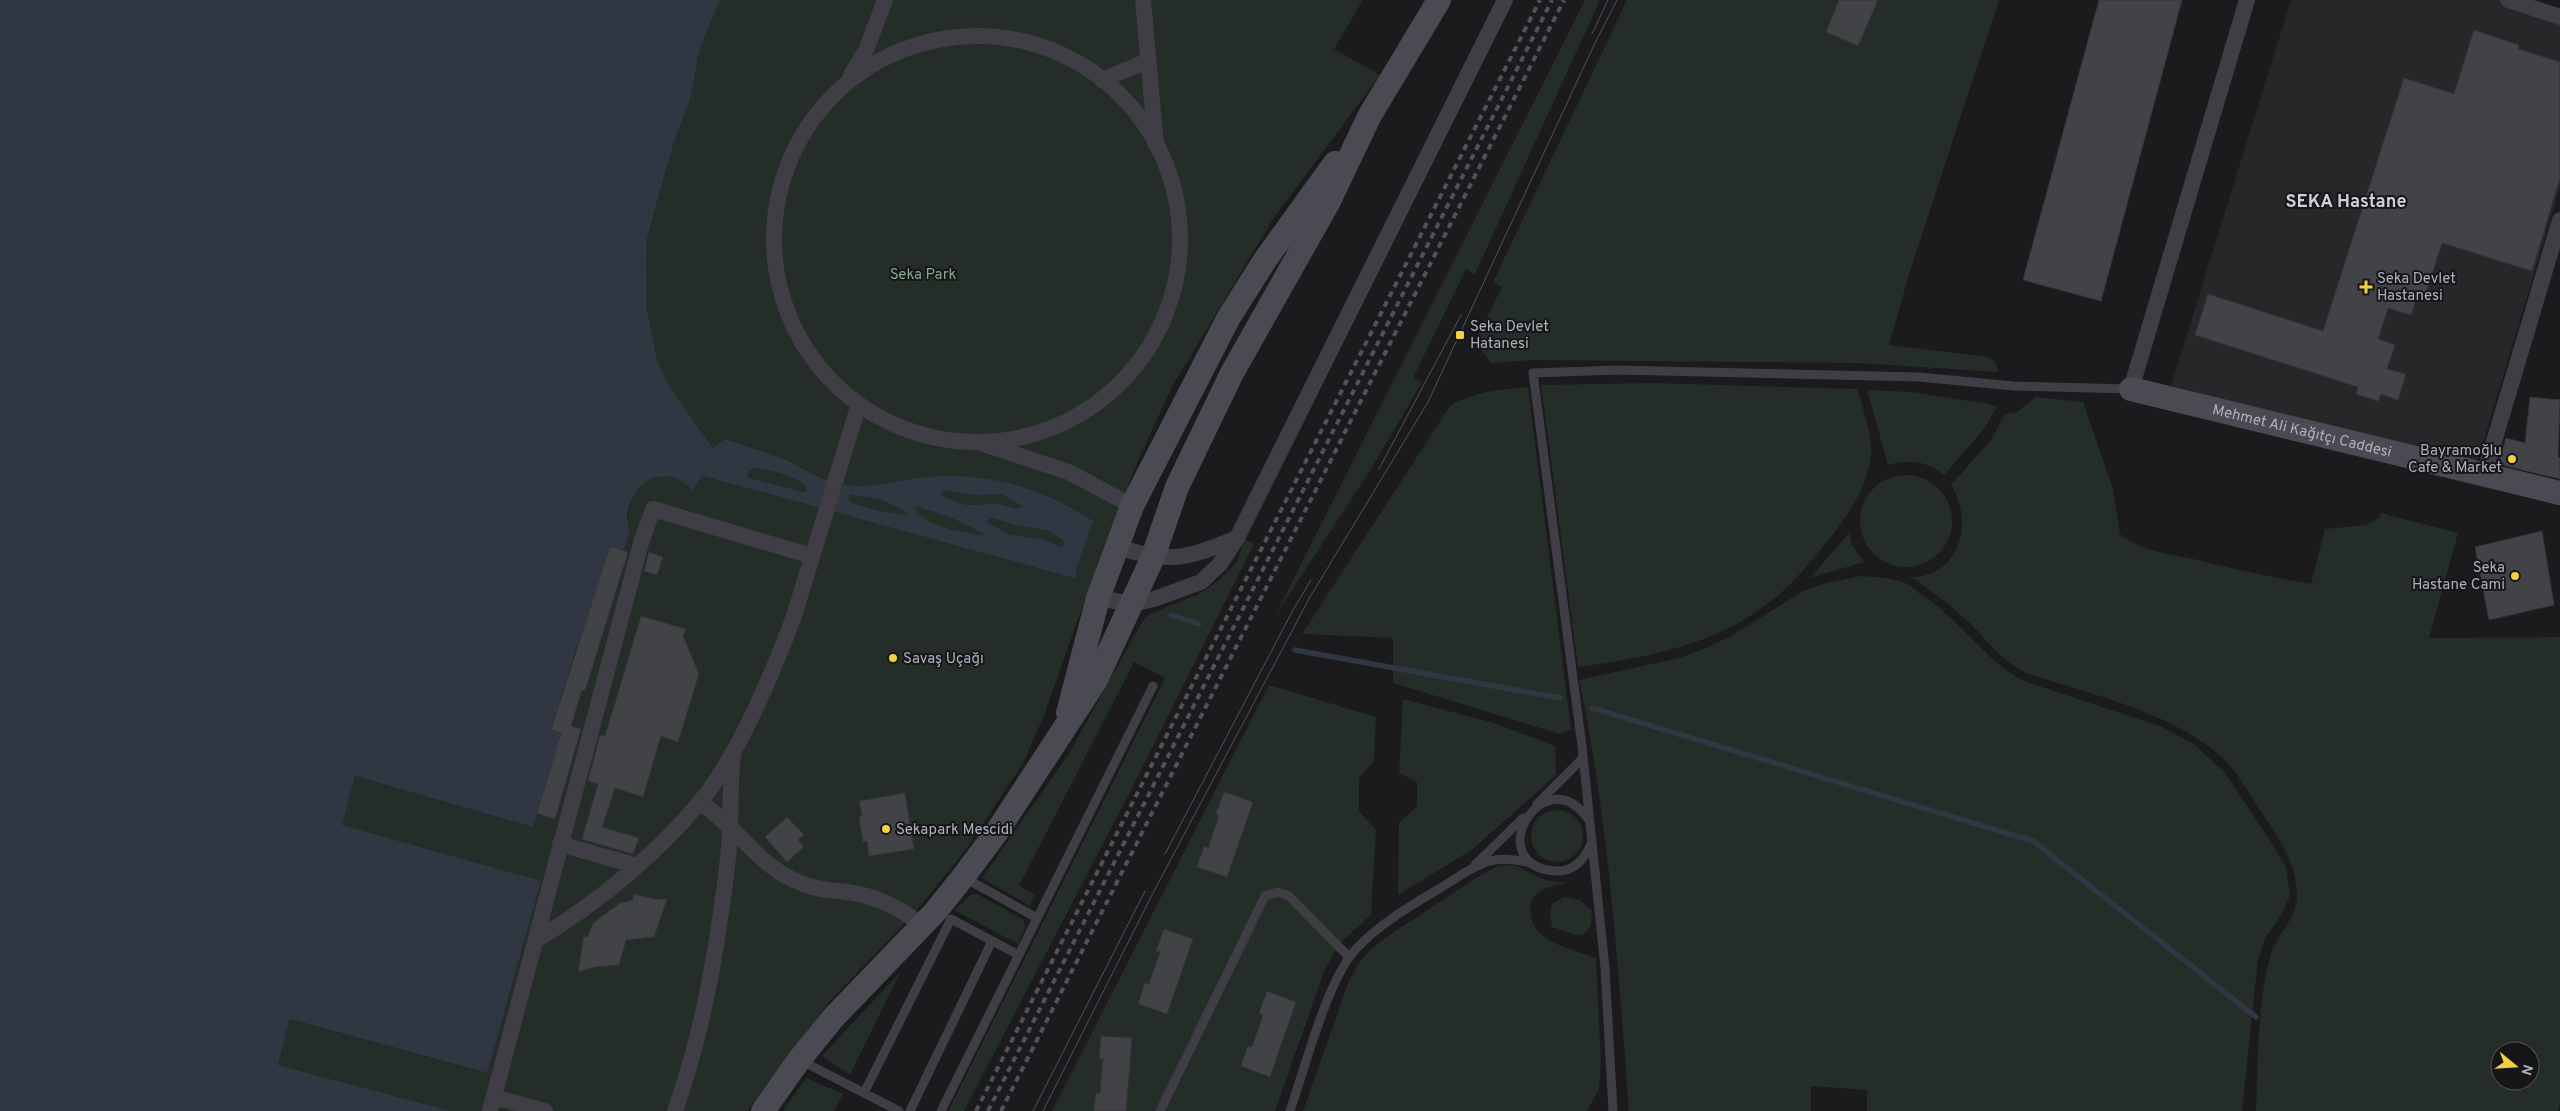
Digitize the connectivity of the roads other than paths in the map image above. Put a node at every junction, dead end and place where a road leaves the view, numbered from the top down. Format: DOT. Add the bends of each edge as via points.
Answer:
graph roads {
  1 [pos="885,0"];
  2 [pos="1144,0"];
  3 [pos="1439,0"];
  4 [pos="1504,0"];
  5 [pos="2247,0"];
  6 [pos="2508,0"];
  7 [pos="2560,16"];
  8 [pos="1147,61"];
  9 [pos="1102,80"];
  10 [pos="844,85"];
  11 [pos="1370,115"];
  12 [pos="1157,154"];
  13 [pos="2560,220"];
  14 [pos="2131,389"];
  15 [pos="858,406"];
  16 [pos="970,441"];
  17 [pos="2484,475"];
  18 [pos="2560,493"];
  19 [pos="1132,506"];
  20 [pos="1237,538"];
  21 [pos="1116,547"];
  22 [pos="812,556"];
  23 [pos="1153,557"];
  24 [pos="1098,598"];
  25 [pos="1132,604"];
  26 [pos="1152,686"];
  27 [pos="1062,736"];
  28 [pos="733,753"];
  29 [pos="1583,758"];
  30 [pos="700,802"];
  31 [pos="1528,813"];
  32 [pos="1589,820"];
  33 [pos="730,828"];
  34 [pos="560,844"];
  35 [pos="1591,844"];
  36 [pos="1530,863"];
  37 [pos="637,866"];
  38 [pos="1468,870"];
  39 [pos="964,877"];
  40 [pos="1037,918"];
  41 [pos="922,925"];
  42 [pos="535,941"];
  43 [pos="992,941"];
  44 [pos="1019,955"];
  45 [pos="1349,958"];
  46 [pos="800,1060"];
  47 [pos="864,1093"];
  48 [pos="492,1104"];
  49 [pos="545,1111"];
  50 [pos="675,1111"];
  51 [pos="763,1111"];
  52 [pos="899,1111"];
  53 [pos="910,1111"];
  54 [pos="941,1111"];
  55 [pos="1160,1111"];
  56 [pos="1290,1111"];
  57 [pos="1613,1111"];
  1 -- 10 [label="street" via="866,50"];
  2 -- 8 [label="street"];
  3 -- 11 [label="main road"];
  4 -- 20 [label="street"];
  5 -- 14 [label="street"];
  6 -- 7 [label="street"];
  8 -- 9 [label="street"];
  8 -- 12 [label="street"];
  9 -- 10 [label="street" via="1062,53 1036,42 984,32 922,42 879,60"];
  9 -- 12 [label="street" via="1126,103"];
  10 -- 15 [label="street" via="811,125 789,169 775,222 775,250 782,300 794,333 818,370 836,390"];
  11 -- 19 [label="main road" via="1276,243 1229,317"];
  11 -- 23 [label="main road" via="1328,203 1232,373 1177,487"];
  12 -- 16 [label="street" via="1170,180 1181,220 1182,265 1173,301 1150,352 1111,392 1088,409 1019,436"];
  13 -- 17 [label="street"];
  14 -- 17 [label="main road, Mehmet Ali Kağıtçı Caddesi"];
  14 -- 29 [label="lane" via="2014,386 1919,377 1617,370 1533,373"];
  15 -- 16 [label="street" via="890,426 923,436"];
  15 -- 22 [label="street"];
  16 -- 19 [label="street" via="1069,472"];
  17 -- 18 [label="main road, Mehmet Ali Kağıtçı Caddesi"];
  19 -- 21 [label="main road"];
  20 -- 23 [label="street" via="1196,555"];
  20 -- 25 [label="street" via="1220,564 1201,582"];
  21 -- 23 [label="street"];
  21 -- 24 [label="main road"];
  22 -- 28 [label="street" via="784,641"];
  22 -- 34 [label="street" via="653,509"];
  23 -- 25 [label="main road"];
  24 -- 25 [label="street"];
  24 -- 27 [label="main road"];
  25 -- 27 [label="main road" via="1096,680"];
  26 -- 40 [label="lane"];
  27 -- 39 [label="main road"];
  28 -- 30 [label="street"];
  28 -- 33 [label="street"];
  29 -- 31 [label="lane"];
  29 -- 32 [label="lane"];
  30 -- 33 [label="street"];
  30 -- 37 [label="street"];
  31 -- 32 [label="lane" via="1544,802 1554,800 1580,807"];
  31 -- 36 [label="lane" via="1519,831 1521,849"];
  31 -- 38 [label="lane"];
  32 -- 35 [label="lane"];
  33 -- 41 [label="street" via="765,864 788,878 819,890 852,893 885,902"];
  33 -- 50 [label="street" via="707,1002 690,1069"];
  34 -- 37 [label="street"];
  34 -- 42 [label="street"];
  35 -- 36 [label="lane" via="1578,865 1561,871 1544,870"];
  35 -- 57 [label="lane" via="1605,968"];
  36 -- 38 [label="lane" via="1494,858"];
  37 -- 42 [label="street" via="578,915"];
  38 -- 45 [label="lane" via="1395,916"];
  39 -- 40 [label="lane"];
  39 -- 41 [label="main road"];
  40 -- 44 [label="lane"];
  41 -- 46 [label="main road" via="834,1018"];
  42 -- 48 [label="street"];
  43 -- 44 [label="lane"];
  43 -- 47 [label="lane" via="951,919"];
  43 -- 53 [label="lane"];
  44 -- 54 [label="lane"];
  45 -- 55 [label="lane" via="1289,896 1278,892 1265,896"];
  45 -- 56 [label="lane" via="1333,987"];
  46 -- 47 [label="lane"];
  46 -- 51 [label="main road"];
  47 -- 52 [label="lane"];
  48 -- 49 [label="street"];
}
